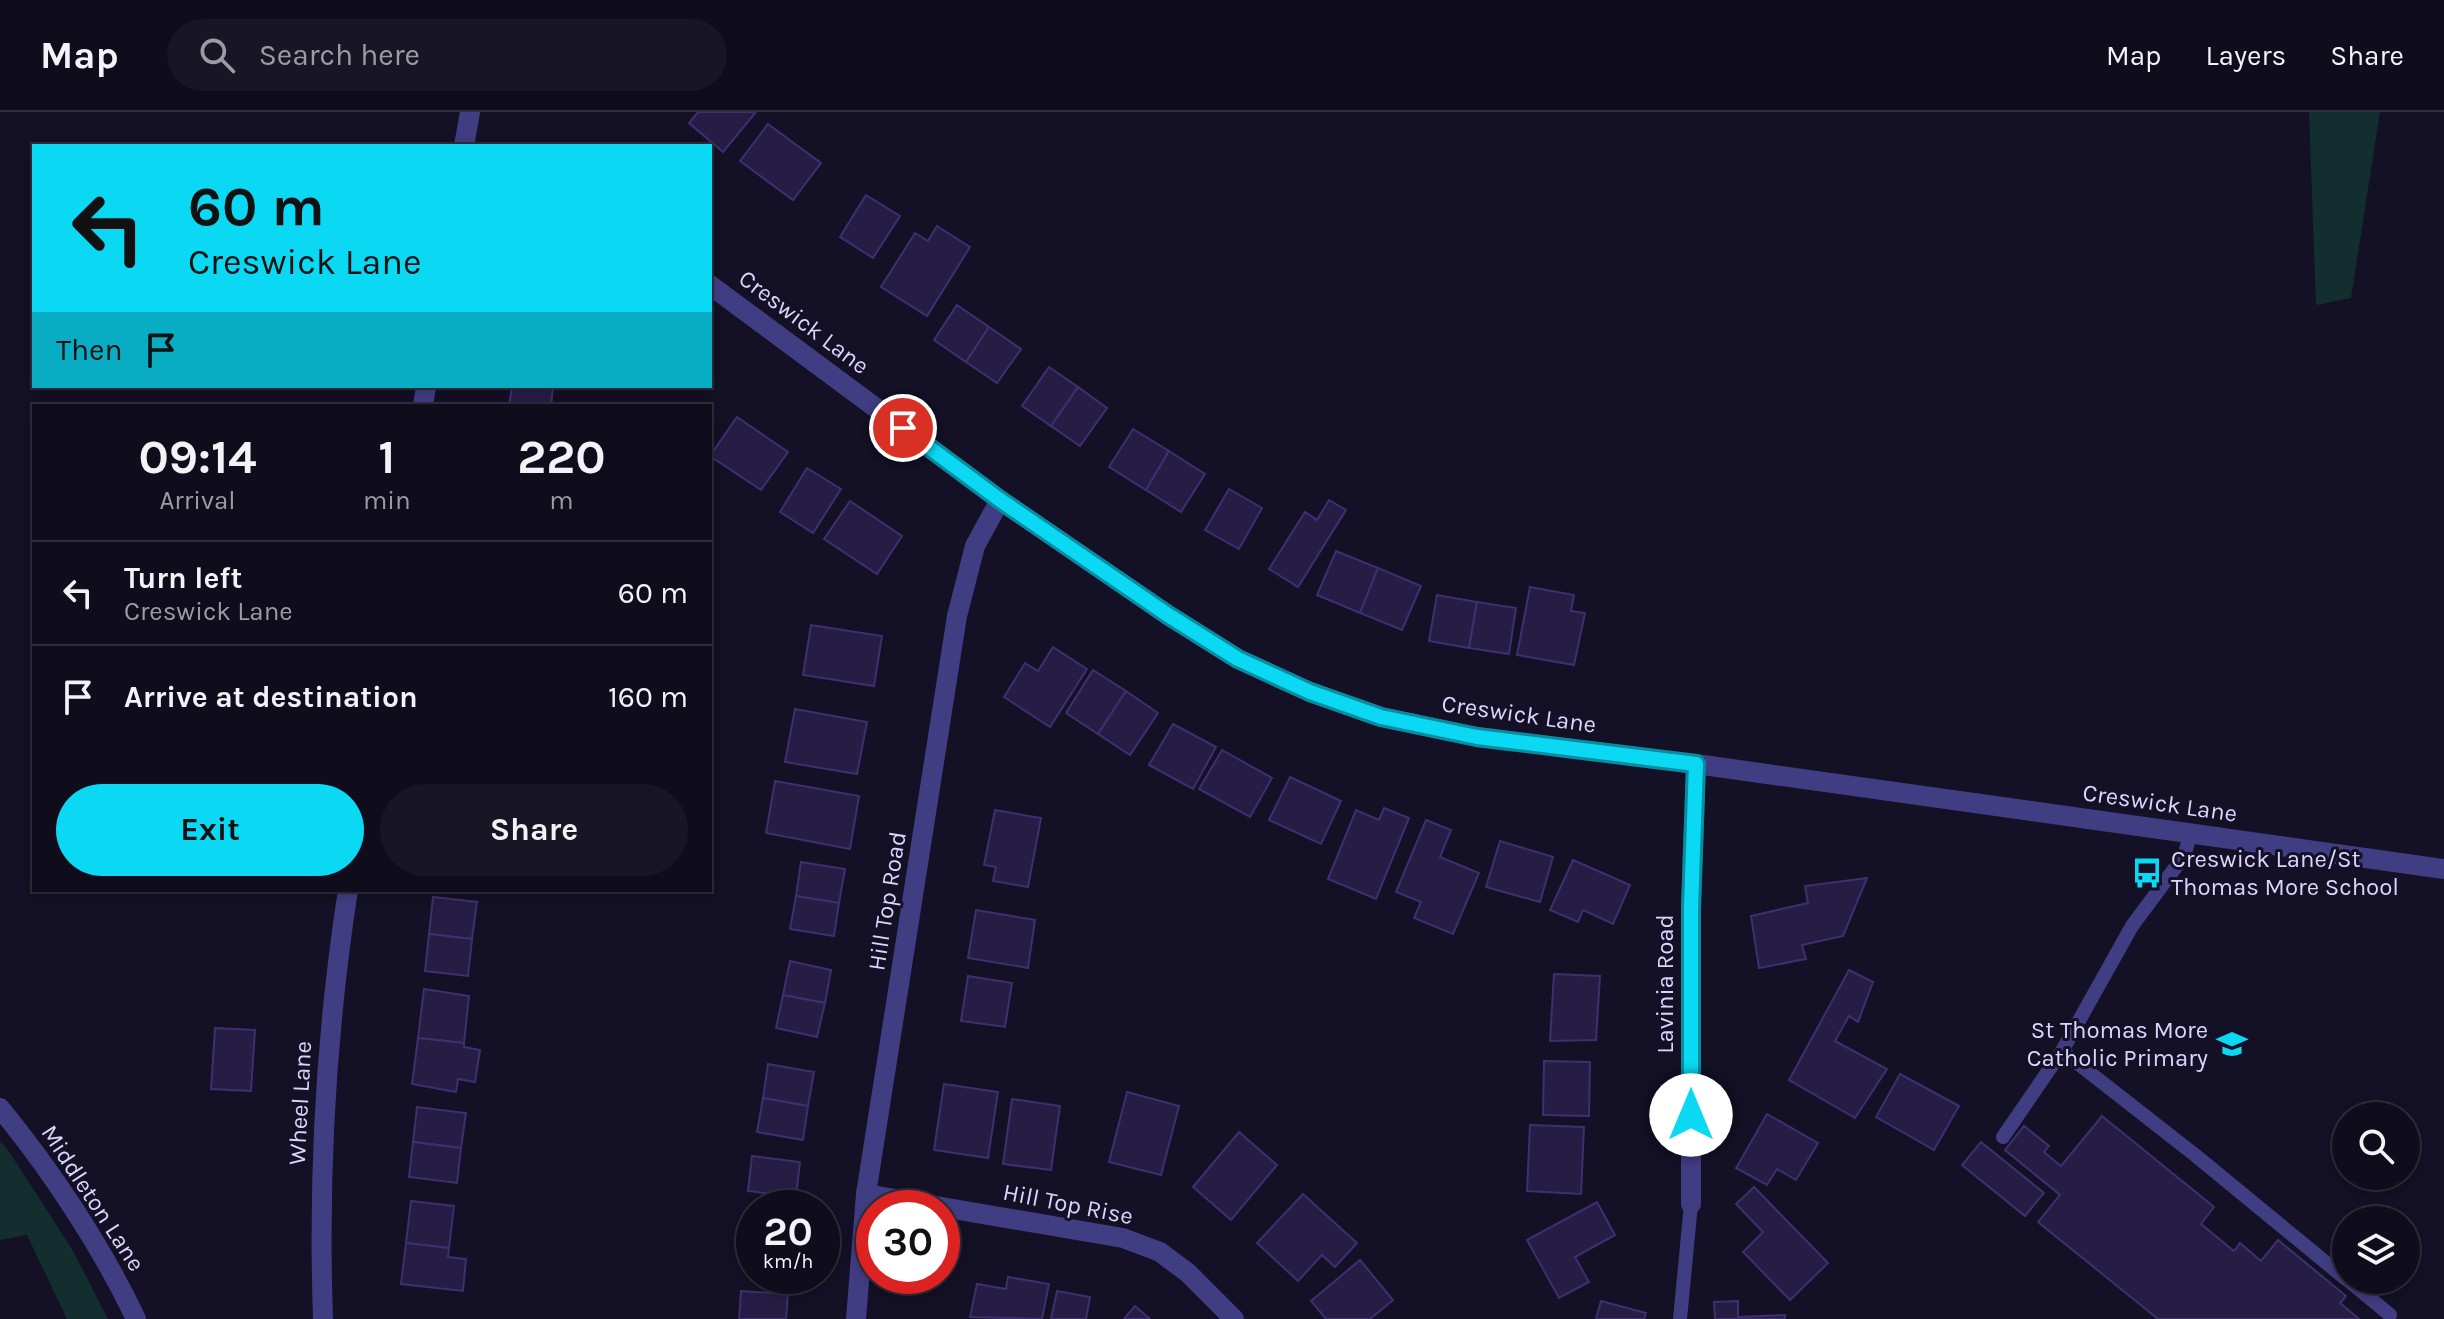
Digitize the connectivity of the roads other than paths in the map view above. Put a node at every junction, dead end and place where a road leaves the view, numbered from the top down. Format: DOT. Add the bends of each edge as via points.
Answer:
graph roads {
  1 [pos="470,112"];
  2 [pos="464,144"];
  3 [pos="712,286"];
  4 [pos="1000,500"];
  5 [pos="1696,764"];
  6 [pos="2191,833"];
  7 [pos="2444,869"];
  8 [pos="348,892"];
  9 [pos="2062,1051"];
  10 [pos="0,1108"];
  11 [pos="2003,1137"];
  12 [pos="867,1190"];
  13 [pos="1691,1204"];
  14 [pos="960,1210"];
  15 [pos="2332,1267"];
  16 [pos="858,1294"];
  17 [pos="2365,1294"];
  18 [pos="2390,1315"];
  19 [pos="136,1319"];
  20 [pos="323,1319"];
  21 [pos="856,1319"];
  22 [pos="1234,1319"];
  23 [pos="1680,1319"];
  1 -- 2 [label="street"];
  3 -- 4 [label="street, Creswick Lane"];
  4 -- 5 [label="street, Creswick Lane" via="1238,659 1310,692 1381,717 1477,737"];
  4 -- 12 [label="street, Hill Top Road" via="975,546 957,616"];
  5 -- 6 [label="street, Creswick Lane"];
  5 -- 13 [label="street, Lavinia Road"];
  6 -- 7 [label="street, Creswick Lane"];
  6 -- 9 [label="lane" via="2184,856 2132,926"];
  8 -- 20 [label="street, Wheel Lane" via="322,1137"];
  9 -- 11 [label="lane"];
  9 -- 15 [label="lane"];
  10 -- 19 [label="street, Middleton Lane" via="33,1147"];
  13 -- 23 [label="lane"];
  14 -- 22 [label="street, Hill Top Rise" via="1123,1238 1160,1252"];
  16 -- 21 [label="street, Hill Top Road"];
  17 -- 18 [label="lane"];
}
